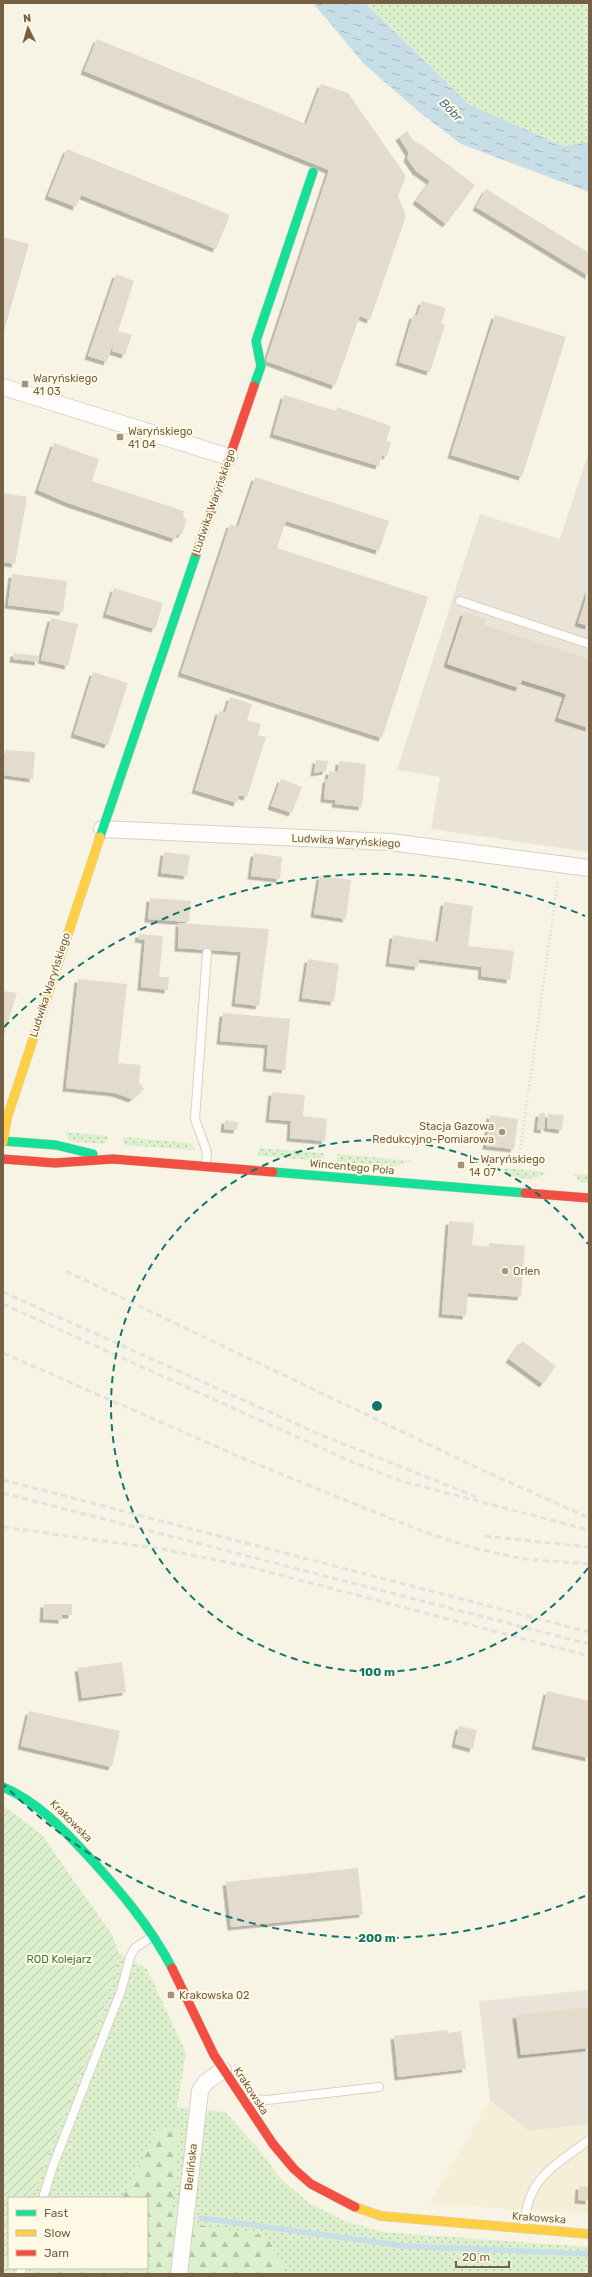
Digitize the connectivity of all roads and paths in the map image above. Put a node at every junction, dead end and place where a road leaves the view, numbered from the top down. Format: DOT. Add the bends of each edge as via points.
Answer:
graph roads {
  1 [pos="313,172"];
  2 [pos="3,387"];
  3 [pos="229,457"];
  4 [pos="460,602"];
  5 [pos="589,644"];
  6 [pos="102,829"];
  7 [pos="560,864"];
  8 [pos="589,868"];
  9 [pos="207,953"];
  10 [pos="3,1141"];
  11 [pos="3,1159"];
  12 [pos="113,1159"];
  13 [pos="518,1165"];
  14 [pos="206,1166"];
  15 [pos="589,1198"];
  16 [pos="3,1787"];
  17 [pos="154,1936"];
  18 [pos="223,2070"];
  19 [pos="379,2087"];
  20 [pos="242,2099"];
  21 [pos="589,2140"];
  22 [pos="43,2197"];
  23 [pos="523,2230"];
  24 [pos="589,2234"];
  25 [pos="179,2274"];
  1 -- 3 [label="street, Ludwika Waryńskiego" via="256,341 261,366"];
  2 -- 3 [label="street"];
  3 -- 6 [label="street, Ludwika Waryńskiego"];
  4 -- 5 [label="lane"];
  6 -- 7 [label="street, Ludwika Waryńskiego" via="390,842"];
  6 -- 10 [label="street, Ludwika Waryńskiego" via="7,1118"];
  7 -- 8 [label="street, Ludwika Waryńskiego"];
  7 -- 13 [label="path"];
  9 -- 14 [label="lane" via="195,1119 207,1152"];
  10 -- 12 [label="street, Wincentego Pola" via="56,1145"];
  11 -- 12 [label="street, Wincentego Pola" via="55,1163"];
  12 -- 14 [label="street, Wincentego Pola"];
  14 -- 15 [label="street, Wincentego Pola"];
  16 -- 17 [label="street, Krakowska" via="19,1793 49,1815 124,1896"];
  17 -- 18 [label="street, Krakowska"];
  17 -- 22 [label="lane" via="135,1948 130,1957 121,1991"];
  18 -- 20 [label="street, Krakowska"];
  18 -- 25 [label="street, Berlińska" via="206,2082 200,2091"];
  19 -- 20 [label="lane" via="267,2100"];
  20 -- 23 [label="street, Krakowska" via="289,2165 334,2199 381,2216"];
  21 -- 23 [label="lane" via="543,2175 533,2188 528,2199"];
  23 -- 24 [label="street, Krakowska"];
}
